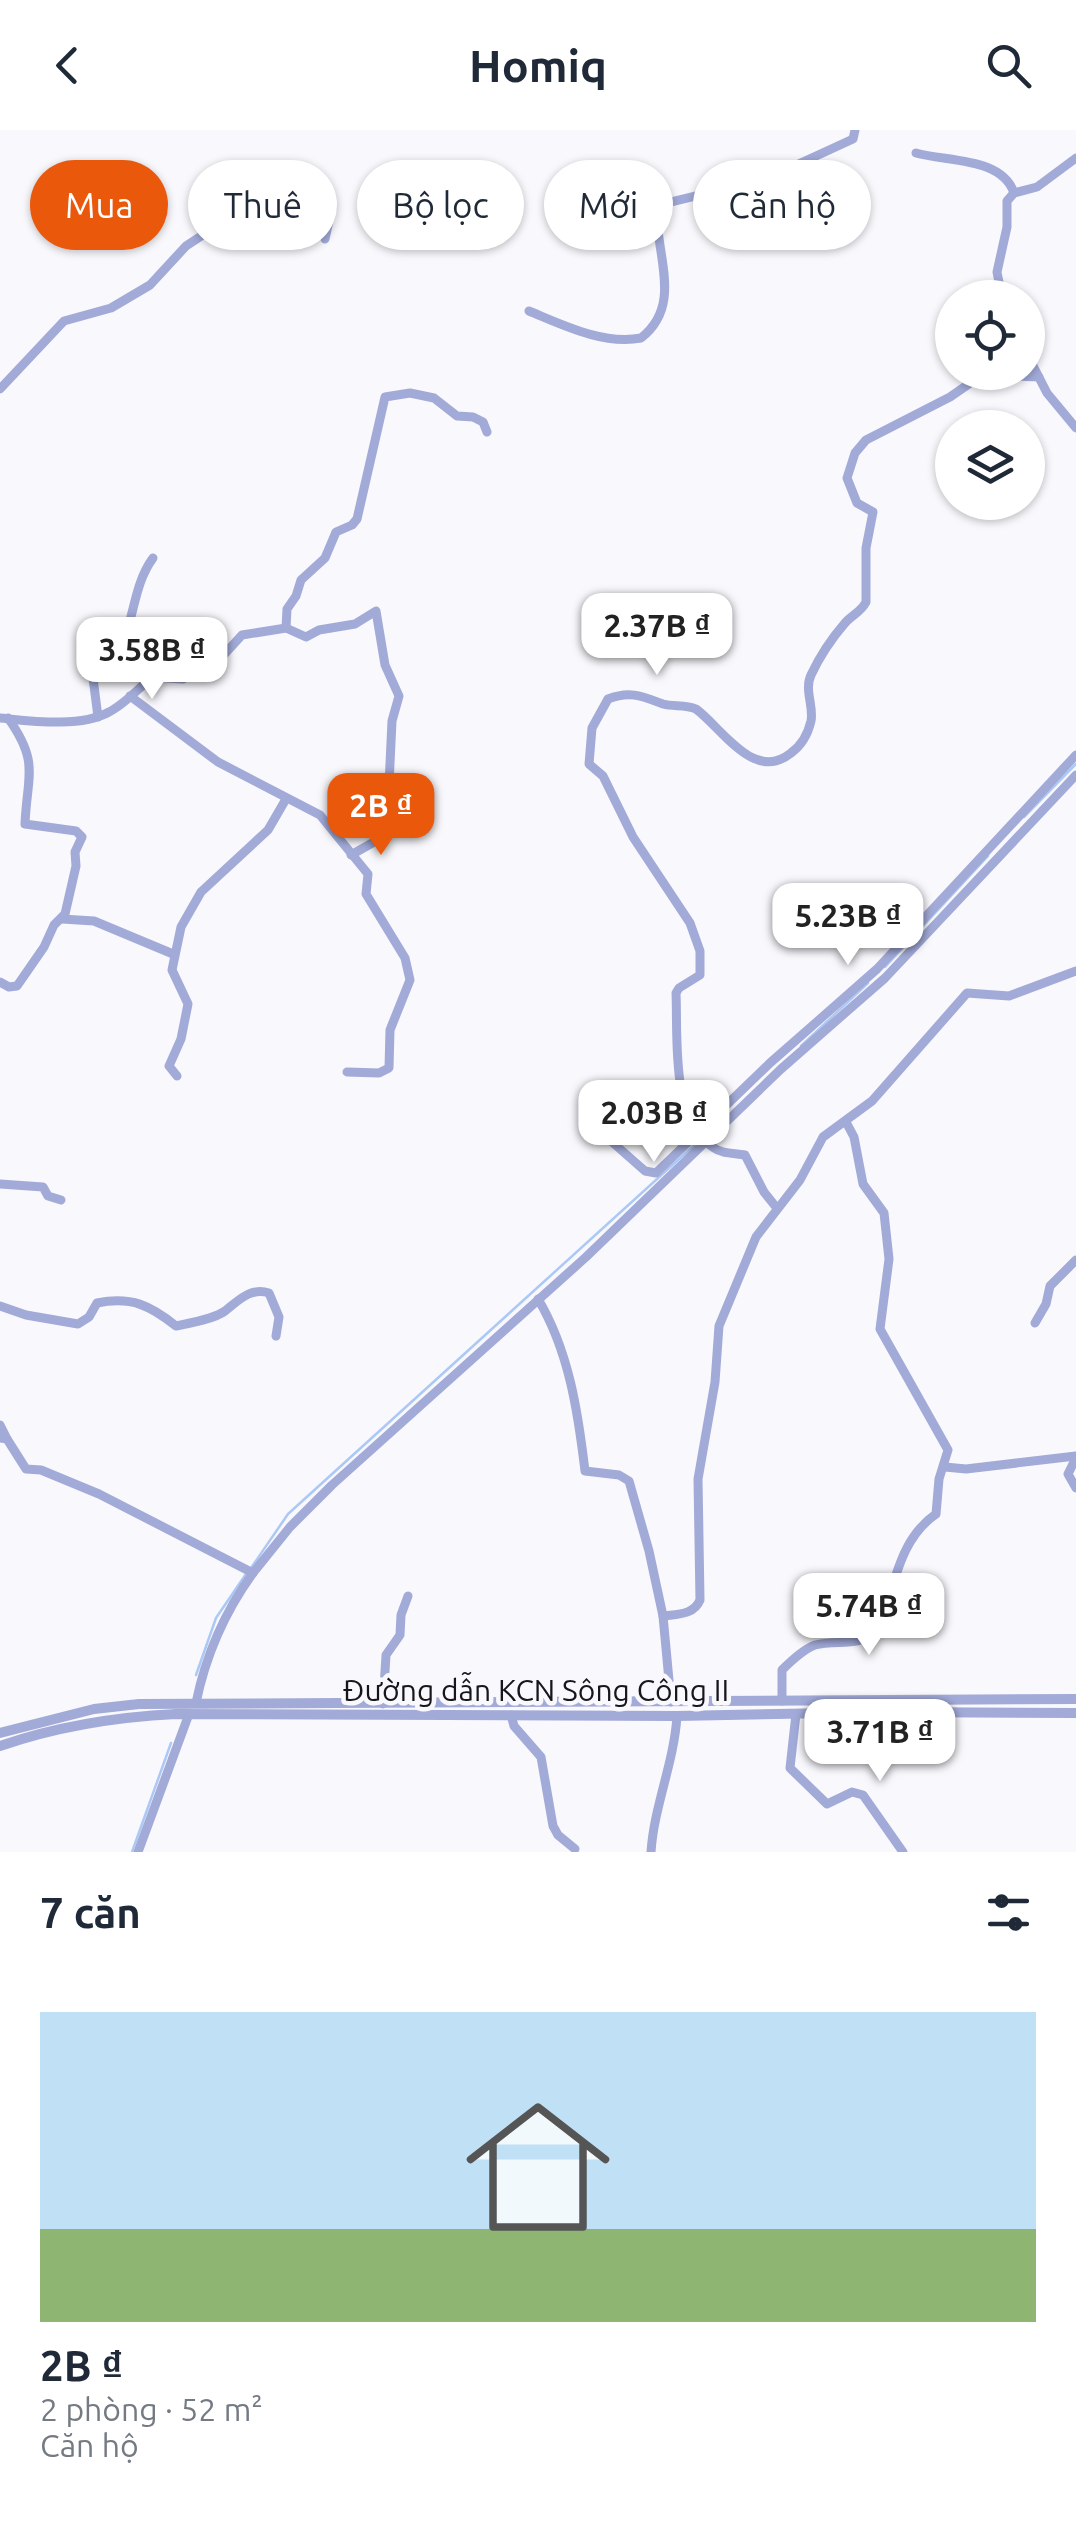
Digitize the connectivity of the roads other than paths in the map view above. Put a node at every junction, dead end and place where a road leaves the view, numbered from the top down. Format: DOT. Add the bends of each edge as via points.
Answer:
graph roads {
  1 [pos="855,130"];
  2 [pos="916,153"];
  3 [pos="1076,158"];
  4 [pos="1014,193"];
  5 [pos="188,245"];
  6 [pos="999,280"];
  7 [pos="529,311"];
  8 [pos="1045,388"];
  9 [pos="0,390"];
  10 [pos="960,390"];
  11 [pos="1076,428"];
  12 [pos="487,432"];
  13 [pos="153,558"];
  14 [pos="286,628"];
  15 [pos="130,696"];
  16 [pos="98,717"];
  17 [pos="4,718"];
  18 [pos="1076,755"];
  19 [pos="1076,775"];
  20 [pos="286,799"];
  21 [pos="351,855"];
  22 [pos="963,875"];
  23 [pos="971,886"];
  24 [pos="62,918"];
  25 [pos="174,954"];
  26 [pos="1076,971"];
  27 [pos="0,982"];
  28 [pos="347,1072"];
  29 [pos="177,1076"];
  30 [pos="617,1112"];
  31 [pos="846,1122"];
  32 [pos="702,1137"];
  33 [pos="0,1184"];
  34 [pos="61,1200"];
  35 [pos="776,1207"];
  36 [pos="1076,1260"];
  37 [pos="538,1299"];
  38 [pos="0,1306"];
  39 [pos="1035,1323"];
  40 [pos="276,1336"];
  41 [pos="0,1426"];
  42 [pos="4,1438"];
  43 [pos="1076,1457"];
  44 [pos="945,1468"];
  45 [pos="1076,1488"];
  46 [pos="252,1572"];
  47 [pos="408,1596"];
  48 [pos="663,1616"];
  49 [pos="1076,1699"];
  50 [pos="782,1701"];
  51 [pos="670,1702"];
  52 [pos="196,1703"];
  53 [pos="382,1704"];
  54 [pos="544,1709"];
  55 [pos="189,1714"];
  56 [pos="796,1714"];
  57 [pos="1076,1714"];
  58 [pos="512,1715"];
  59 [pos="677,1716"];
  60 [pos="22,1732"];
  61 [pos="0,1733"];
  62 [pos="0,1746"];
  63 [pos="575,1849"];
  64 [pos="138,1852"];
  65 [pos="651,1852"];
  66 [pos="903,1852"];
  1 -- 7 [label="street" via="853,139 766,179 658,205 665,291 659,315 641,338 588,333"];
  2 -- 4 [label="street" via="990,169"];
  3 -- 4 [label="street" via="1037,187"];
  4 -- 6 [label="street" via="1007,201"];
  5 -- 9 [label="street" via="150,286 111,308 64,321"];
  8 -- 11 [label="street"];
  10 -- 32 [label="street" via="866,440 855,453 847,478 858,503 873,512 866,602 811,676 812,719 794,752 774,761 754,759 691,706 662,704 653,696 606,700 594,722 591,766 690,924 700,951 700,976 676,993 676,1049 689,1118"];
  12 -- 14 [label="street" via="483,422 457,416 434,398 385,397 357,518 336,532 324,558 302,578"];
  13 -- 16 [label="street" via="113,660 92,678"];
  14 -- 15 [label="street" via="242,635 216,662 183,679 156,676"];
  14 -- 21 [label="street" via="302,638 377,612 384,660 399,696 389,786 395,806 386,833"];
  15 -- 16 [label="street"];
  15 -- 20 [label="street" via="218,762"];
  16 -- 17 [label="street"];
  17 -- 24 [label="street" via="26,747 32,773 25,824 82,836"];
  18 -- 22 [label="street"];
  19 -- 23 [label="street"];
  20 -- 21 [label="street" via="320,815"];
  20 -- 25 [label="street" via="268,830 200,892"];
  21 -- 28 [label="street" via="368,874 366,894 405,958 410,980 390,1030 389,1068"];
  22 -- 23 [label="street"];
  22 -- 32 [label="street"];
  23 -- 32 [label="street" via="885,978"];
  24 -- 25 [label="street" via="94,921"];
  24 -- 27 [label="street" via="17,986"];
  25 -- 29 [label="street" via="173,976 188,1004 169,1066"];
  26 -- 31 [label="street" via="1014,994 967,993 908,1064"];
  30 -- 32 [label="street" via="611,1141 650,1174"];
  31 -- 35 [label="street" via="823,1137"];
  31 -- 44 [label="street" via="864,1184 884,1213 890,1259 880,1329 948,1450"];
  32 -- 35 [label="street" via="720,1152 744,1156"];
  32 -- 37 [label="street"];
  33 -- 34 [label="street" via="43,1187"];
  35 -- 48 [label="street" via="756,1237 720,1326 698,1479 700,1600 690,1612"];
  36 -- 39 [label="street" via="1050,1286"];
  37 -- 46 [label="street" via="332,1485"];
  37 -- 48 [label="street" via="568,1370 584,1471 629,1481"];
  38 -- 40 [label="street" via="78,1324 98,1303 131,1300 176,1326 227,1310 261,1290 277,1312"];
  41 -- 42 [label="street"];
  42 -- 46 [label="street" via="26,1469 68,1480"];
  43 -- 44 [label="street"];
  43 -- 45 [label="street" via="1068,1474"];
  44 -- 50 [label="street" via="936,1514 903,1552 877,1630 858,1642 808,1649 782,1670"];
  46 -- 52 [label="street" via="208,1654"];
  47 -- 53 [label="street" via="400,1634 386,1655"];
  48 -- 51 [label="street"];
  49 -- 50 [label="street, Đường dẫn KCN Sông Công II"];
  50 -- 51 [label="street, Đường dẫn KCN Sông Công II"];
  51 -- 54 [label="street, Đường dẫn KCN Sông Công II"];
  52 -- 53 [label="street, Đường dẫn KCN Sông Công II"];
  52 -- 60 [label="street, Đường dẫn KCN Sông Công II" via="94,1709"];
  53 -- 54 [label="street, Đường dẫn KCN Sông Công II"];
  54 -- 58 [label="street, Đường dẫn KCN Sông Công II"];
  54 -- 59 [label="street, Đường dẫn KCN Sông Công II"];
  55 -- 58 [label="street, Đường dẫn KCN Sông Công II"];
  55 -- 60 [label="street, Đường dẫn KCN Sông Công II"];
  55 -- 64 [label="street"];
  56 -- 57 [label="street, Đường dẫn KCN Sông Công II"];
  56 -- 59 [label="street, Đường dẫn KCN Sông Công II"];
  56 -- 66 [label="street" via="790,1768 827,1804 863,1794"];
  58 -- 63 [label="street" via="540,1753 558,1836"];
  59 -- 65 [label="street"];
  60 -- 61 [label="street, Đường dẫn KCN Sông Công II"];
  60 -- 62 [label="street, Đường dẫn KCN Sông Công II"];
}
